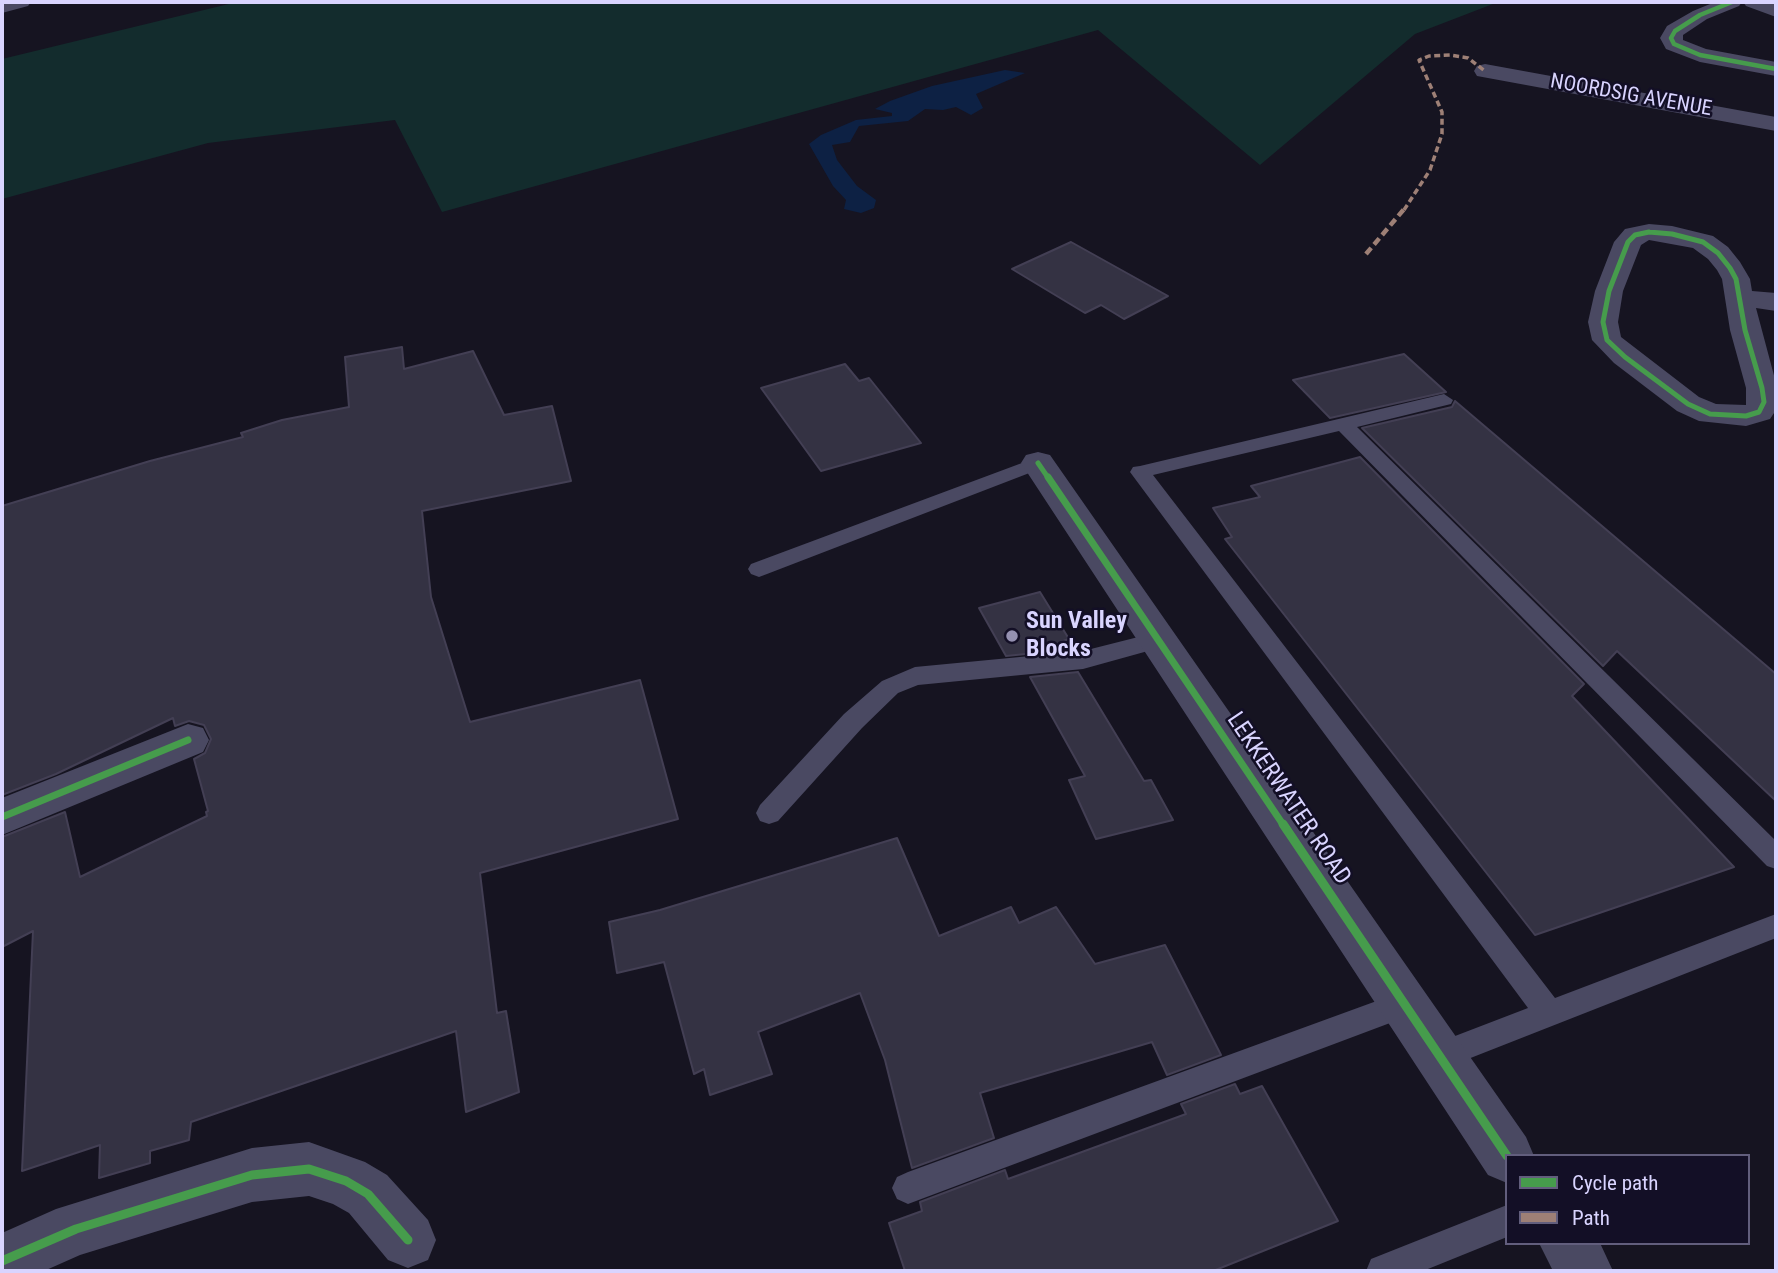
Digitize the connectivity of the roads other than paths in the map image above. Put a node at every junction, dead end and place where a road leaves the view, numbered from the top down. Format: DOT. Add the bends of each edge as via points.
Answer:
graph roads {
  1 [pos="21,2"];
  2 [pos="1732,2"];
  3 [pos="1753,2"];
  4 [pos="2,8"];
  5 [pos="1776,11"];
  6 [pos="1776,69"];
  7 [pos="1485,71"];
  8 [pos="1776,124"];
  9 [pos="1740,298"];
  10 [pos="1776,302"];
  11 [pos="1444,400"];
  12 [pos="1343,425"];
  13 [pos="1038,463"];
  14 [pos="759,569"];
  15 [pos="1157,640"];
  16 [pos="188,740"];
  17 [pos="769,813"];
  18 [pos="2,817"];
  19 [pos="1776,858"];
  20 [pos="1776,926"];
  21 [pos="1404,1004"];
  22 [pos="1550,1015"];
  23 [pos="1440,1056"];
  24 [pos="1506,1154"];
  25 [pos="908,1188"];
  26 [pos="1505,1222"];
  27 [pos="408,1240"];
  28 [pos="1567,1245"];
  29 [pos="2,1261"];
  30 [pos="1383,1271"];
  31 [pos="1586,1271"];
  1 -- 4 [label="street"];
  2 -- 6 [label="street" via="1683,25 1671,38 1674,44 1700,55"];
  3 -- 5 [label="street"];
  7 -- 8 [label="street, NOORDSIG AVENUE"];
  9 -- 9 [label="street" via="1730,268 1703,242 1659,232 1635,235 1609,291 1603,323 1607,340 1688,404 1710,414 1759,412 1764,402 1762,388"];
  9 -- 10 [label="street"];
  11 -- 12 [label="lane"];
  12 -- 19 [label="lane"];
  12 -- 22 [label="lane" via="1140,472"];
  13 -- 14 [label="lane"];
  13 -- 15 [label="street, LEKKERWATER ROAD"];
  15 -- 17 [label="lane" via="1083,660 915,676 890,687"];
  15 -- 21 [label="street, LEKKERWATER ROAD"];
  16 -- 18 [label="street"];
  20 -- 22 [label="lane"];
  21 -- 23 [label="street, LEKKERWATER ROAD"];
  21 -- 25 [label="lane"];
  22 -- 23 [label="lane"];
  23 -- 24 [label="street, LEKKERWATER ROAD"];
  26 -- 30 [label="lane"];
  27 -- 29 [label="street" via="368,1194 309,1169 251,1175 76,1229"];
  28 -- 31 [label="street"];
}
